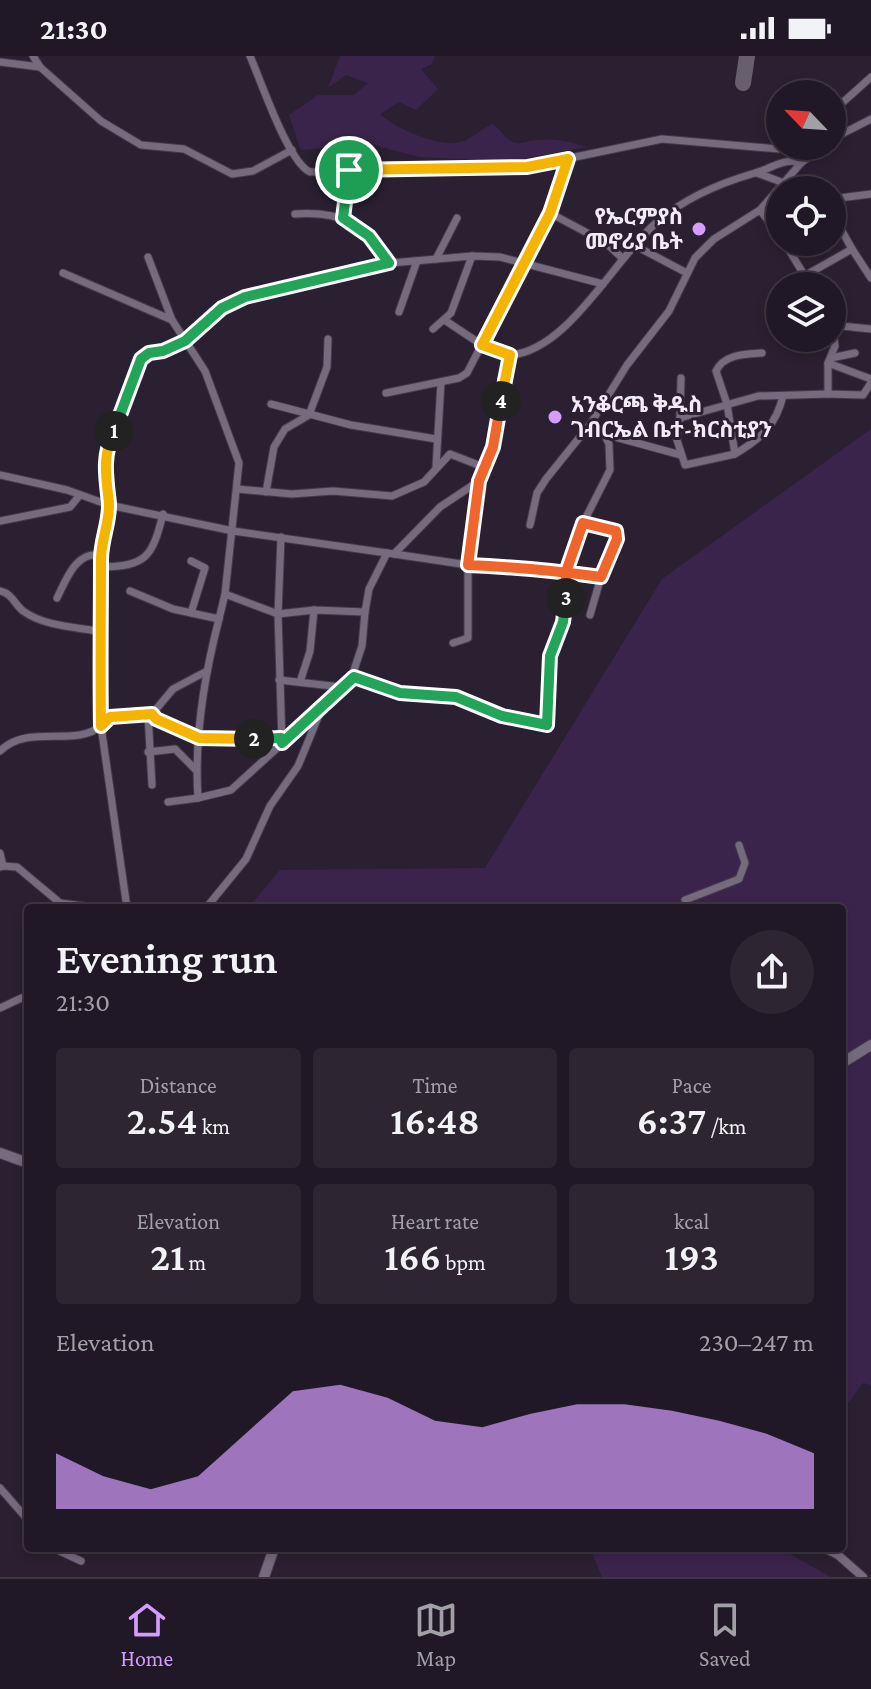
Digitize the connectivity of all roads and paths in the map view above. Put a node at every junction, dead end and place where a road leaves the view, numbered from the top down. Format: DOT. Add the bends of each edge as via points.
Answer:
graph roads {
  1 [pos="33,56"];
  2 [pos="250,56"];
  3 [pos="0,62"];
  4 [pos="40,67"];
  5 [pos="871,77"];
  6 [pos="846,99"];
  7 [pos="871,119"];
  8 [pos="860,125"];
  9 [pos="871,131"];
  10 [pos="846,132"];
  11 [pos="766,148"];
  12 [pos="292,150"];
  13 [pos="568,159"];
  14 [pos="803,160"];
  15 [pos="801,163"];
  16 [pos="349,170"];
  17 [pos="757,173"];
  18 [pos="766,176"];
  19 [pos="790,176"];
  20 [pos="871,194"];
  21 [pos="846,197"];
  22 [pos="766,209"];
  23 [pos="550,213"];
  24 [pos="763,213"];
  25 [pos="766,213"];
  26 [pos="295,214"];
  27 [pos="766,217"];
  28 [pos="343,218"];
  29 [pos="457,218"];
  30 [pos="846,238"];
  31 [pos="634,245"];
  32 [pos="852,249"];
  33 [pos="472,256"];
  34 [pos="148,257"];
  35 [pos="622,258"];
  36 [pos="436,259"];
  37 [pos="523,260"];
  38 [pos="417,261"];
  39 [pos="389,263"];
  40 [pos="685,272"];
  41 [pos="811,272"];
  42 [pos="63,273"];
  43 [pos="871,278"];
  44 [pos="603,284"];
  45 [pos="399,312"];
  46 [pos="172,320"];
  47 [pos="446,321"];
  48 [pos="846,328"];
  49 [pos="433,329"];
  50 [pos="871,329"];
  51 [pos="328,339"];
  52 [pos="185,341"];
  53 [pos="482,345"];
  54 [pos="832,352"];
  55 [pos="762,353"];
  56 [pos="855,353"];
  57 [pos="510,355"];
  58 [pos="829,360"];
  59 [pos="681,378"];
  60 [pos="441,382"];
  61 [pos="870,386"];
  62 [pos="386,393"];
  63 [pos="828,394"];
  64 [pos="783,396"];
  65 [pos="271,404"];
  66 [pos="727,404"];
  67 [pos="309,415"];
  68 [pos="680,418"];
  69 [pos="591,423"];
  70 [pos="604,434"];
  71 [pos="436,439"];
  72 [pos="735,454"];
  73 [pos="681,455"];
  74 [pos="486,468"];
  75 [pos="435,469"];
  76 [pos="0,475"];
  77 [pos="479,481"];
  78 [pos="237,489"];
  79 [pos="266,492"];
  80 [pos="80,495"];
  81 [pos="109,505"];
  82 [pos="163,514"];
  83 [pos="0,521"];
  84 [pos="583,523"];
  85 [pos="530,525"];
  86 [pos="233,531"];
  87 [pos="281,537"];
  88 [pos="390,554"];
  89 [pos="100,555"];
  90 [pos="191,561"];
  91 [pos="468,565"];
  92 [pos="101,567"];
  93 [pos="566,572"];
  94 [pos="601,577"];
  95 [pos="0,591"];
  96 [pos="130,591"];
  97 [pos="225,594"];
  98 [pos="57,598"];
  99 [pos="314,610"];
  100 [pos="365,612"];
  101 [pos="191,613"];
  102 [pos="278,614"];
  103 [pos="590,615"];
  104 [pos="219,619"];
  105 [pos="98,631"];
  106 [pos="453,643"];
  107 [pos="207,671"];
  108 [pos="354,677"];
  109 [pos="279,680"];
  110 [pos="300,682"];
  111 [pos="342,687"];
  112 [pos="325,701"];
  113 [pos="150,714"];
  114 [pos="101,726"];
  115 [pos="199,738"];
  116 [pos="282,741"];
  117 [pos="0,751"];
  118 [pos="148,752"];
  119 [pos="196,770"];
  120 [pos="152,785"];
  121 [pos="198,798"];
  122 [pos="168,802"];
  123 [pos="739,845"];
  124 [pos="0,853"];
  125 [pos="2,866"];
  126 [pos="685,900"];
  127 [pos="68,904"];
  128 [pos="126,904"];
  129 [pos="210,904"];
  130 [pos="24,997"];
  131 [pos="0,1008"];
  132 [pos="871,1045"];
  133 [pos="846,1061"];
  134 [pos="0,1153"];
  135 [pos="24,1162"];
  136 [pos="0,1488"];
  137 [pos="24,1515"];
  138 [pos="62,1552"];
  139 [pos="273,1552"];
  140 [pos="829,1552"];
  141 [pos="81,1561"];
  142 [pos="264,1577"];
  143 [pos="863,1577"];
  1 -- 4 [label="street"];
  2 -- 12 [label="street"];
  3 -- 4 [label="street"];
  4 -- 12 [label="street" via="101,121 141,145 184,149 232,174 253,171"];
  5 -- 6 [label="street"];
  7 -- 8 [label="street"];
  8 -- 9 [label="street"];
  8 -- 10 [label="street"];
  11 -- 13 [label="street" via="662,139"];
  12 -- 16 [label="street" via="310,172"];
  13 -- 16 [label="street" via="512,168"];
  13 -- 23 [label="street"];
  14 -- 15 [label="street"];
  15 -- 17 [label="street" via="786,160"];
  15 -- 19 [label="street"];
  16 -- 28 [label="street"];
  17 -- 18 [label="street"];
  17 -- 31 [label="street" via="716,185 658,221"];
  20 -- 21 [label="street"];
  22 -- 24 [label="street"];
  23 -- 35 [label="street" via="606,243"];
  23 -- 37 [label="street"];
  24 -- 25 [label="street"];
  24 -- 27 [label="street"];
  24 -- 40 [label="street" via="714,239"];
  26 -- 28 [label="street" via="328,212"];
  28 -- 39 [label="street" via="369,236"];
  29 -- 36 [label="street"];
  30 -- 32 [label="street"];
  31 -- 35 [label="street"];
  31 -- 40 [label="street"];
  32 -- 41 [label="street"];
  32 -- 43 [label="street"];
  33 -- 36 [label="street"];
  33 -- 37 [label="street"];
  33 -- 47 [label="street"];
  34 -- 46 [label="street"];
  35 -- 44 [label="street"];
  36 -- 38 [label="street"];
  37 -- 44 [label="street"];
  37 -- 53 [label="street"];
  38 -- 39 [label="street"];
  38 -- 45 [label="street"];
  39 -- 52 [label="street" via="245,297 222,308"];
  40 -- 69 [label="street" via="669,311"];
  42 -- 46 [label="street"];
  44 -- 57 [label="street" via="542,346"];
  46 -- 52 [label="street"];
  47 -- 49 [label="street"];
  47 -- 53 [label="street"];
  48 -- 50 [label="street"];
  51 -- 67 [label="street" via="327,367"];
  52 -- 78 [label="street" via="205,371 224,419 239,463"];
  52 -- 81 [label="street" via="141,359 105,452"];
  53 -- 57 [label="street"];
  53 -- 60 [label="street" via="464,376"];
  54 -- 58 [label="street"];
  55 -- 66 [label="street" via="739,355 718,365"];
  56 -- 58 [label="street"];
  57 -- 74 [label="street"];
  58 -- 61 [label="street"];
  58 -- 63 [label="street"];
  59 -- 68 [label="street"];
  60 -- 62 [label="street"];
  60 -- 71 [label="street"];
  61 -- 63 [label="street" via="863,395"];
  63 -- 64 [label="street"];
  64 -- 66 [label="street"];
  64 -- 72 [label="street" via="778,418 765,434"];
  65 -- 67 [label="street"];
  66 -- 68 [label="street"];
  66 -- 72 [label="street"];
  67 -- 71 [label="street"];
  67 -- 79 [label="street" via="285,429 274,447"];
  68 -- 73 [label="street"];
  69 -- 70 [label="street"];
  69 -- 85 [label="street" via="537,493"];
  70 -- 73 [label="street"];
  70 -- 84 [label="street" via="610,470"];
  71 -- 75 [label="street"];
  72 -- 73 [label="street" via="690,465"];
  74 -- 75 [label="street" via="450,454"];
  74 -- 77 [label="street"];
  75 -- 79 [label="street" via="424,482 392,496"];
  76 -- 80 [label="street"];
  77 -- 88 [label="street" via="440,507"];
  77 -- 91 [label="street"];
  78 -- 79 [label="street"];
  78 -- 86 [label="street"];
  80 -- 81 [label="street"];
  80 -- 83 [label="street" via="70,507"];
  81 -- 82 [label="street"];
  81 -- 89 [label="street"];
  82 -- 86 [label="street"];
  82 -- 92 [label="street" via="157,540 143,561"];
  84 -- 93 [label="street"];
  84 -- 94 [label="street" via="617,534"];
  86 -- 87 [label="street"];
  86 -- 97 [label="street"];
  87 -- 88 [label="street"];
  87 -- 102 [label="street"];
  88 -- 91 [label="street"];
  88 -- 100 [label="street" via="369,589"];
  89 -- 92 [label="street"];
  89 -- 98 [label="street" via="91,554 76,564"];
  90 -- 101 [label="street" via="205,568"];
  91 -- 93 [label="street"];
  91 -- 106 [label="street" via="468,638"];
  92 -- 105 [label="street"];
  93 -- 94 [label="street"];
  93 -- 108 [label="street" via="565,613 550,656 547,725 502,716 456,697 400,693"];
  94 -- 103 [label="street"];
  95 -- 105 [label="street" via="42,621"];
  96 -- 101 [label="street"];
  97 -- 102 [label="street"];
  97 -- 104 [label="street"];
  99 -- 100 [label="street"];
  99 -- 102 [label="street"];
  99 -- 110 [label="street"];
  100 -- 108 [label="street"];
  101 -- 104 [label="street"];
  102 -- 109 [label="street"];
  104 -- 107 [label="street"];
  105 -- 114 [label="street"];
  107 -- 113 [label="street" via="173,689"];
  107 -- 115 [label="street"];
  108 -- 111 [label="street"];
  109 -- 110 [label="street"];
  109 -- 116 [label="street"];
  110 -- 111 [label="street"];
  111 -- 112 [label="street"];
  112 -- 116 [label="street"];
  112 -- 129 [label="street" via="298,766 265,816 246,859"];
  113 -- 114 [label="street" via="110,717"];
  113 -- 115 [label="street"];
  113 -- 118 [label="street"];
  114 -- 117 [label="street" via="23,737"];
  114 -- 128 [label="street"];
  115 -- 116 [label="street"];
  115 -- 119 [label="street"];
  116 -- 121 [label="street" via="231,790"];
  118 -- 119 [label="street" via="175,749"];
  118 -- 120 [label="street"];
  119 -- 121 [label="street"];
  121 -- 122 [label="street"];
  123 -- 126 [label="street" via="745,863 739,879"];
  124 -- 125 [label="street"];
  125 -- 127 [label="street" via="17,867"];
  130 -- 131 [label="street"];
  132 -- 133 [label="main road"];
  134 -- 135 [label="main road"];
  136 -- 137 [label="street"];
  138 -- 141 [label="street"];
  139 -- 142 [label="main road"];
  140 -- 143 [label="street"];
}
